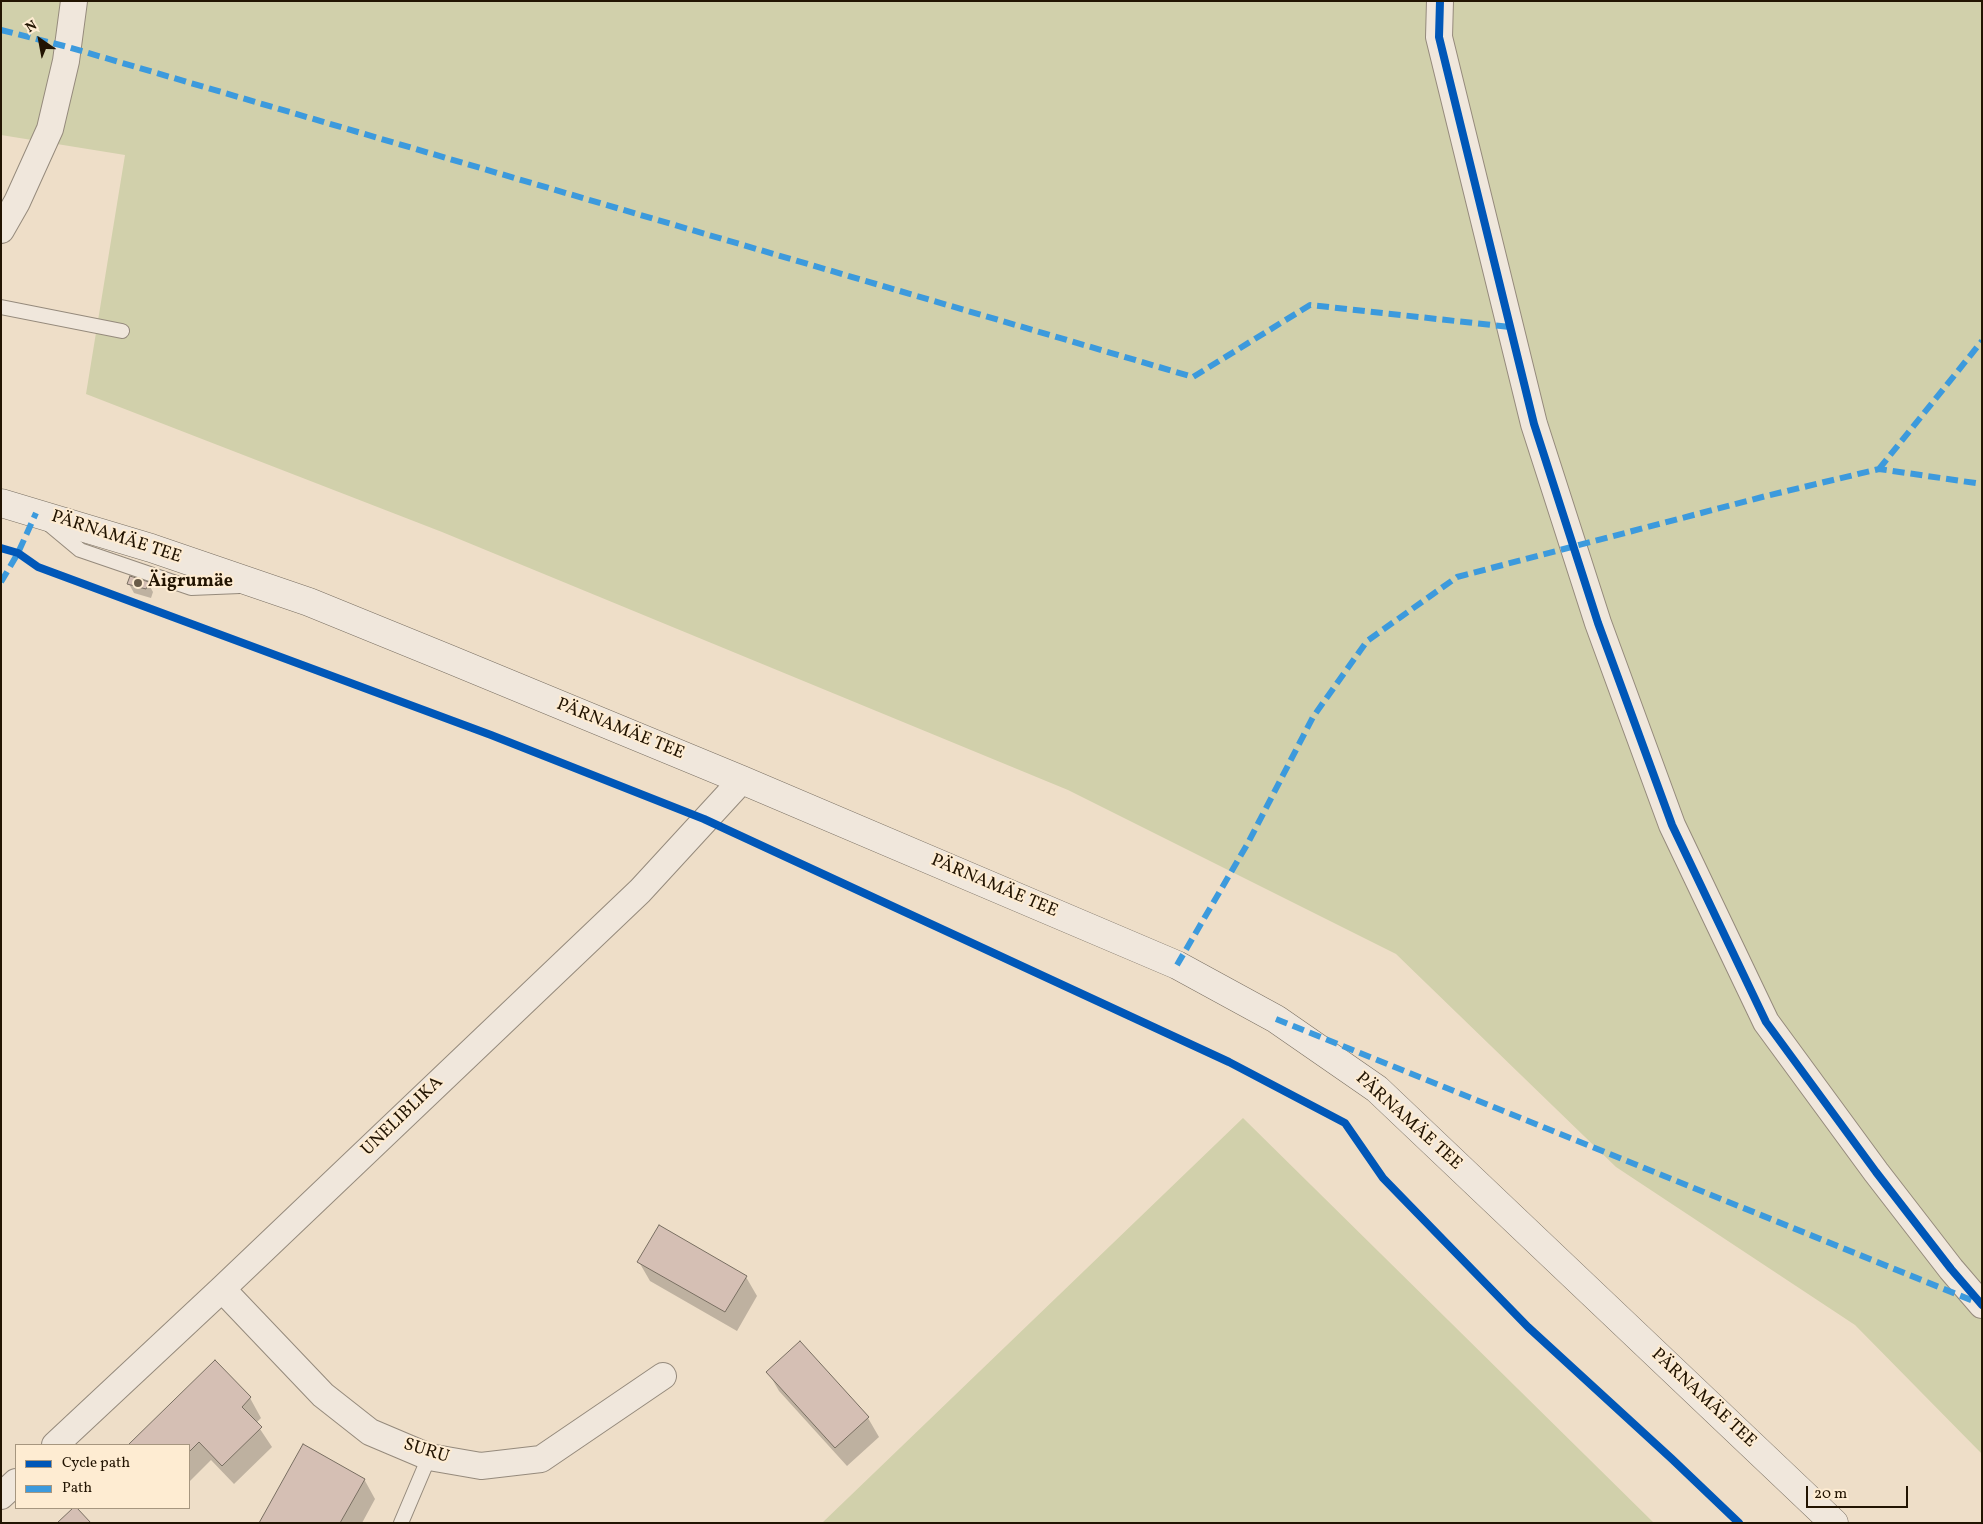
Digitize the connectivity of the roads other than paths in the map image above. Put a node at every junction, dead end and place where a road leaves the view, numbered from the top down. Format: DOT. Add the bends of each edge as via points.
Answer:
graph roads {
  1 [pos="74,1"];
  2 [pos="1440,1"];
  3 [pos="3,225"];
  4 [pos="1,307"];
  5 [pos="122,331"];
  6 [pos="1,503"];
  7 [pos="742,780"];
  8 [pos="222,1289"];
  9 [pos="1982,1305"];
  10 [pos="663,1376"];
  11 [pos="56,1444"];
  12 [pos="429,1457"];
  13 [pos="15,1483"];
  14 [pos="1,1496"];
  15 [pos="401,1523"];
  16 [pos="1834,1523"];
  1 -- 3 [label="street" via="66,61 50,129"];
  2 -- 9 [label="street" via="1439,37 1534,424 1598,623 1672,824 1766,1022 1876,1172"];
  4 -- 5 [label="lane"];
  6 -- 7 [label="main road, PÄRNAMÄE TEE" via="151,548 309,602"];
  7 -- 8 [label="street, UNELIBLIKA" via="640,891"];
  7 -- 16 [label="main road, PÄRNAMÄE TEE" via="1177,965 1276,1018 1377,1089"];
  8 -- 11 [label="street, UNELIBLIKA"];
  8 -- 12 [label="street, SURU" via="323,1395 370,1432"];
  10 -- 12 [label="street, SURU" via="541,1459 481,1466"];
  12 -- 15 [label="lane"];
  13 -- 14 [label="street"];
}
